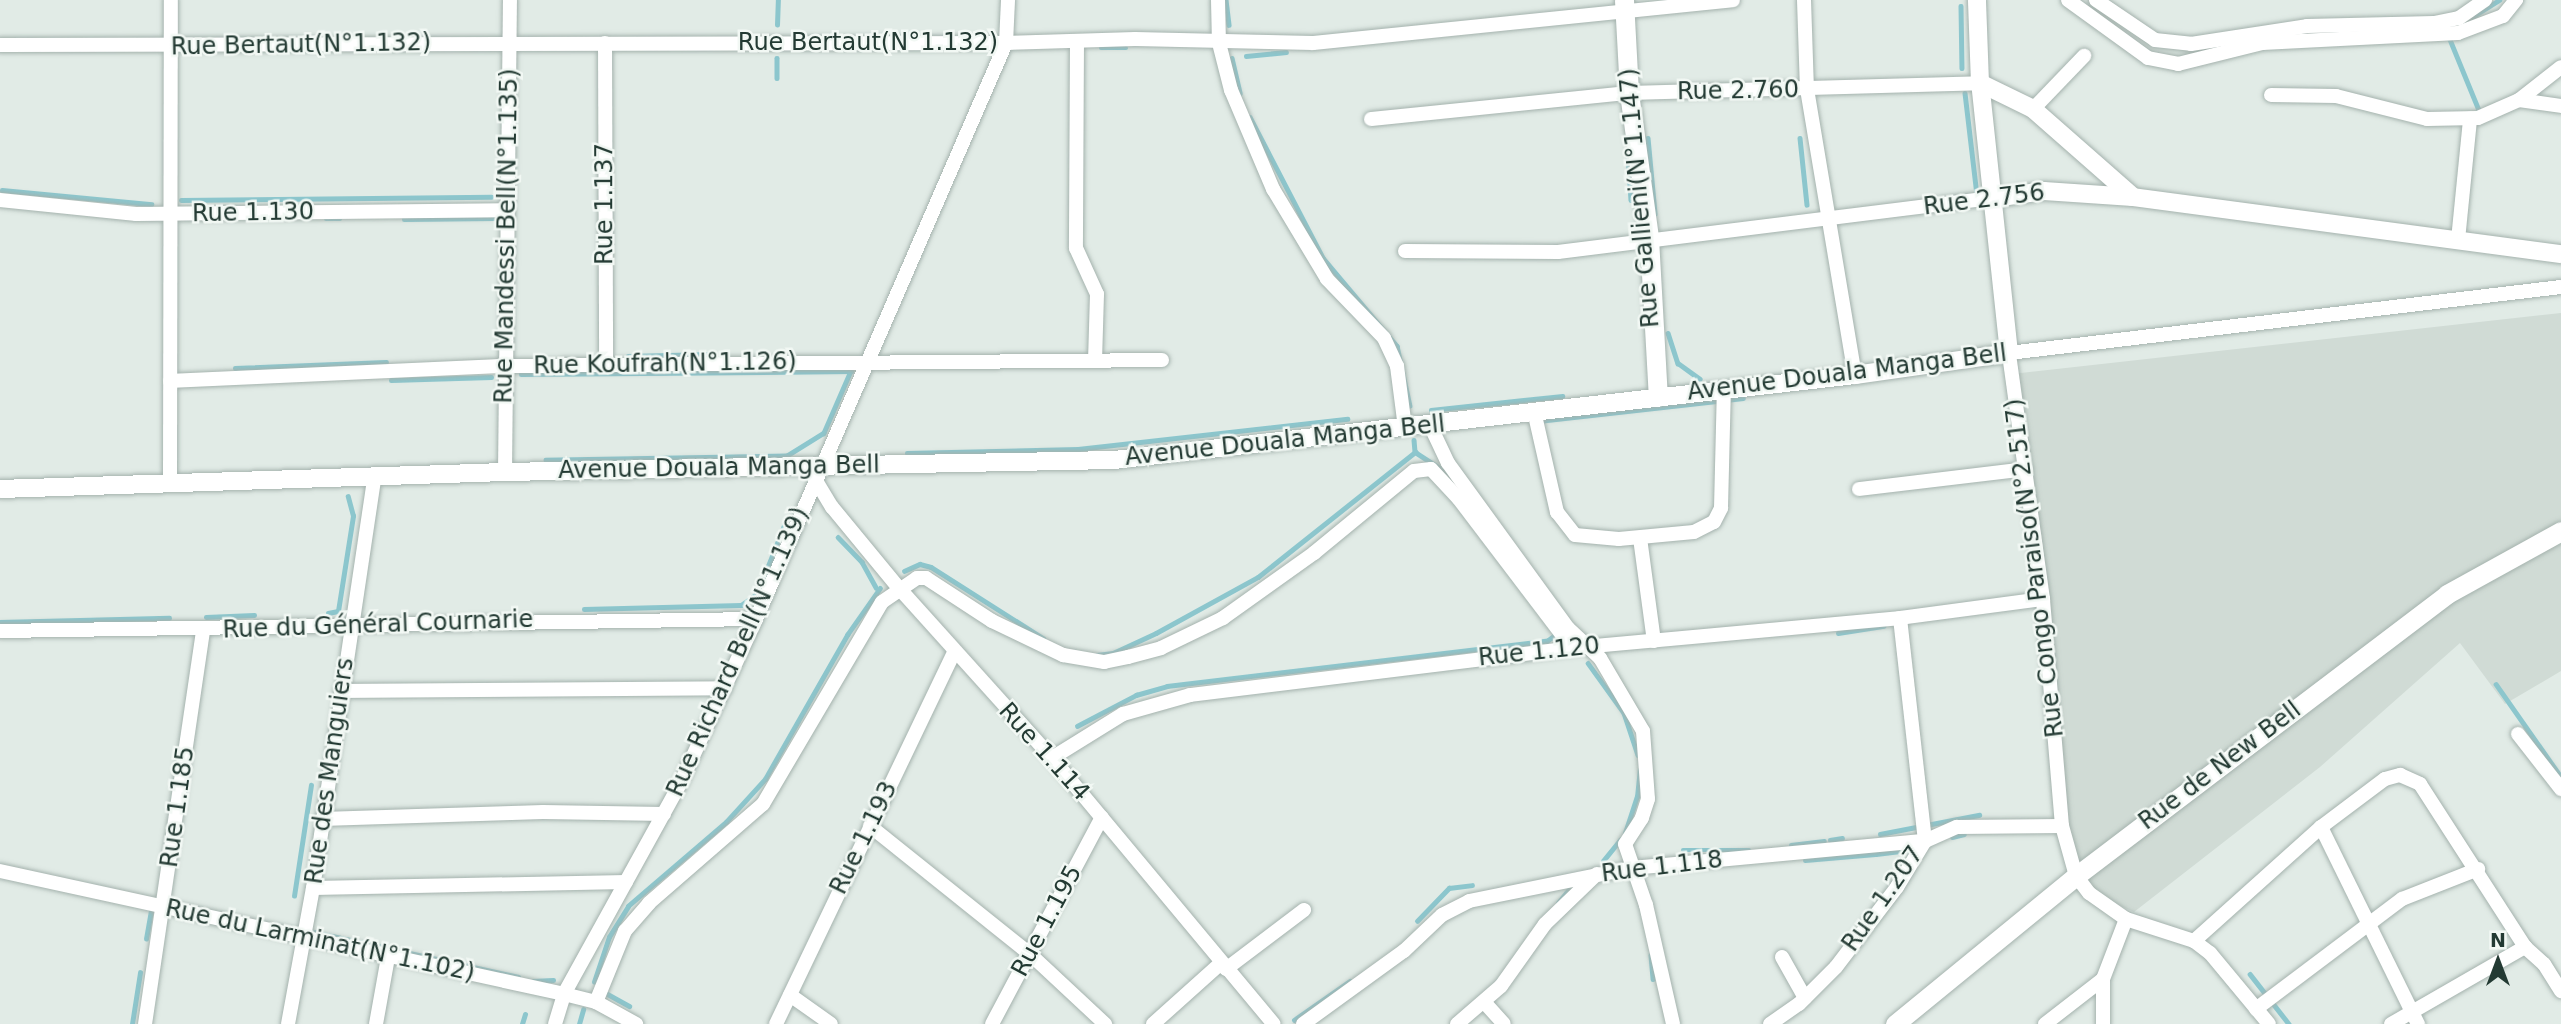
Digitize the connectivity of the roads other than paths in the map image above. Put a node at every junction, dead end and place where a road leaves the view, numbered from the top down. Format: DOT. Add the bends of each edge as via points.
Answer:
graph roads {
  1 [pos="171,0"];
  2 [pos="510,0"];
  3 [pos="1008,0"];
  4 [pos="1218,0"];
  5 [pos="1733,0"];
  6 [pos="1804,0"];
  7 [pos="1976,0"];
  8 [pos="2067,0"];
  9 [pos="2096,0"];
  10 [pos="2120,0"];
  11 [pos="2486,0"];
  12 [pos="2516,0"];
  13 [pos="1624,6"];
  14 [pos="2121,17"];
  15 [pos="1077,41"];
  16 [pos="509,42"];
  17 [pos="605,43"];
  18 [pos="1006,43"];
  19 [pos="1219,43"];
  20 [pos="0,45"];
  21 [pos="172,46"];
  22 [pos="2084,56"];
  23 [pos="2561,67"];
  24 [pos="1980,83"];
  25 [pos="1807,89"];
  26 [pos="1629,93"];
  27 [pos="2271,95"];
  28 [pos="2519,100"];
  29 [pos="2561,106"];
  30 [pos="2033,109"];
  31 [pos="1371,119"];
  32 [pos="2470,119"];
  33 [pos="2133,197"];
  34 [pos="1994,198"];
  35 [pos="0,200"];
  36 [pos="507,210"];
  37 [pos="171,214"];
  38 [pos="1830,220"];
  39 [pos="1649,238"];
  40 [pos="2458,240"];
  41 [pos="1405,251"];
  42 [pos="2561,254"];
  43 [pos="2561,287"];
  44 [pos="2009,353"];
  45 [pos="1095,360"];
  46 [pos="1162,360"];
  47 [pos="864,362"];
  48 [pos="606,364"];
  49 [pos="505,366"];
  50 [pos="1855,375"];
  51 [pos="170,381"];
  52 [pos="1724,389"];
  53 [pos="1658,397"];
  54 [pos="1534,411"];
  55 [pos="1430,425"];
  56 [pos="1405,428"];
  57 [pos="2026,469"];
  58 [pos="505,472"];
  59 [pos="817,473"];
  60 [pos="374,475"];
  61 [pos="170,483"];
  62 [pos="0,489"];
  63 [pos="1858,489"];
  64 [pos="2561,531"];
  65 [pos="1640,538"];
  66 [pos="898,587"];
  67 [pos="2043,599"];
  68 [pos="1900,618"];
  69 [pos="756,619"];
  70 [pos="351,624"];
  71 [pos="203,630"];
  72 [pos="0,631"];
  73 [pos="1654,641"];
  74 [pos="1589,646"];
  75 [pos="1572,648"];
  76 [pos="954,653"];
  77 [pos="725,688"];
  78 [pos="341,691"];
  79 [pos="2518,734"];
  80 [pos="1052,758"];
  81 [pos="2561,789"];
  82 [pos="664,814"];
  83 [pos="1102,817"];
  84 [pos="323,819"];
  85 [pos="870,826"];
  86 [pos="2062,826"];
  87 [pos="2321,827"];
  88 [pos="1925,841"];
  89 [pos="1632,868"];
  90 [pos="2479,869"];
  91 [pos="0,871"];
  92 [pos="1597,874"];
  93 [pos="2076,876"];
  94 [pos="626,882"];
  95 [pos="313,888"];
  96 [pos="164,907"];
  97 [pos="1304,910"];
  98 [pos="2126,919"];
  99 [pos="2369,928"];
  100 [pos="303,939"];
  101 [pos="2194,941"];
  102 [pos="2525,947"];
  103 [pos="1030,954"];
  104 [pos="388,957"];
  105 [pos="1782,957"];
  106 [pos="1223,966"];
  107 [pos="2103,979"];
  108 [pos="2561,990"];
  109 [pos="564,994"];
  110 [pos="790,995"];
  111 [pos="1805,998"];
  112 [pos="596,1002"];
  113 [pos="1485,1003"];
  114 [pos="2256,1009"];
  115 [pos="2411,1010"];
  116 [pos="145,1024"];
  117 [pos="288,1024"];
  118 [pos="376,1024"];
  119 [pos="555,1024"];
  120 [pos="636,1024"];
  121 [pos="776,1024"];
  122 [pos="831,1024"];
  123 [pos="992,1024"];
  124 [pos="1104,1024"];
  125 [pos="1153,1024"];
  126 [pos="1274,1024"];
  127 [pos="1303,1024"];
  128 [pos="1457,1024"];
  129 [pos="1504,1024"];
  130 [pos="1673,1024"];
  131 [pos="1770,1024"];
  132 [pos="1895,1024"];
  133 [pos="2045,1024"];
  134 [pos="2103,1024"];
  135 [pos="2269,1024"];
  136 [pos="2391,1024"];
  137 [pos="2418,1024"];
  1 -- 21 [label="street"];
  2 -- 16 [label="street, Rue Mandessi Bell(N°1.135)"];
  3 -- 18 [label="street, Rue Richard Bell(N°1.139)"];
  4 -- 19 [label="street"];
  5 -- 13 [label="street, Rue Bertaut(N°1.132)"];
  6 -- 25 [label="street"];
  7 -- 24 [label="street, Rue Congo Paraiso(N°2.517)"];
  8 -- 12 [label="street" via="2148,58 2178,64 2262,43 2458,33 2503,16"];
  9 -- 14 [label="street"];
  10 -- 14 [label="street"];
  11 -- 14 [label="street" via="2459,18 2434,23 2259,30 2191,44 2155,40"];
  13 -- 19 [label="street, Rue Bertaut(N°1.132)" via="1386,39"];
  13 -- 26 [label="main road, Rue Gallieni(N°1.147)"];
  15 -- 18 [label="street, Rue Bertaut(N°1.132)"];
  15 -- 19 [label="street, Rue Bertaut(N°1.132)"];
  15 -- 45 [label="street" via="1076,248 1097,294"];
  16 -- 17 [label="street, Rue Bertaut(N°1.132)"];
  16 -- 21 [label="street, Rue Bertaut(N°1.132)"];
  16 -- 36 [label="street, Rue Mandessi Bell(N°1.135)"];
  17 -- 18 [label="street, Rue Bertaut(N°1.132)"];
  17 -- 48 [label="street, Rue 1.137"];
  18 -- 47 [label="street, Rue Richard Bell(N°1.139)"];
  19 -- 56 [label="street" via="1236,104 1273,189 1327,279 1391,350"];
  20 -- 21 [label="street, Rue Bertaut(N°1.132)"];
  21 -- 37 [label="street"];
  22 -- 30 [label="street"];
  23 -- 28 [label="street"];
  24 -- 25 [label="street, Rue 2.760"];
  24 -- 30 [label="street"];
  24 -- 34 [label="street, Rue Congo Paraiso(N°2.517)"];
  25 -- 26 [label="street, Rue 2.760"];
  25 -- 38 [label="street"];
  26 -- 31 [label="street, Rue 2.760"];
  26 -- 39 [label="main road, Rue Gallieni(N°1.147)"];
  27 -- 32 [label="street" via="2336,96 2427,120"];
  28 -- 29 [label="street"];
  28 -- 32 [label="street"];
  30 -- 33 [label="street"];
  32 -- 40 [label="street"];
  33 -- 34 [label="street, Rue 2.756" via="2044,191"];
  33 -- 40 [label="street, Rue 2.756"];
  34 -- 38 [label="street, Rue 2.756"];
  34 -- 44 [label="street, Rue Congo Paraiso(N°2.517)"];
  35 -- 37 [label="street, Rue 1.130" via="100,212"];
  36 -- 37 [label="street, Rue 1.130"];
  36 -- 49 [label="street, Rue Mandessi Bell(N°1.135)"];
  37 -- 51 [label="street"];
  38 -- 39 [label="street, Rue 2.756"];
  38 -- 50 [label="street"];
  39 -- 41 [label="street, Rue 2.756" via="1538,253"];
  39 -- 53 [label="main road, Rue Gallieni(N°1.147)"];
  40 -- 42 [label="street, Rue 2.756"];
  43 -- 44 [label="street, Avenue Douala Manga Bell"];
  44 -- 50 [label="street, Avenue Douala Manga Bell"];
  44 -- 57 [label="street, Rue Congo Paraiso(N°2.517)"];
  45 -- 46 [label="street, Rue Koufrah(N°1.126)"];
  45 -- 47 [label="street, Rue Koufrah(N°1.126)"];
  47 -- 48 [label="street, Rue Koufrah(N°1.126)"];
  47 -- 59 [label="street, Rue Richard Bell(N°1.139)"];
  48 -- 49 [label="street, Rue Koufrah(N°1.126)"];
  49 -- 51 [label="street, Rue Koufrah(N°1.126)"];
  49 -- 58 [label="street, Rue Mandessi Bell(N°1.135)"];
  50 -- 52 [label="street, Avenue Douala Manga Bell"];
  51 -- 61 [label="street"];
  52 -- 53 [label="street, Avenue Douala Manga Bell"];
  52 -- 65 [label="street" via="1719,516 1694,532"];
  53 -- 54 [label="street, Avenue Douala Manga Bell"];
  54 -- 55 [label="street, Avenue Douala Manga Bell"];
  54 -- 65 [label="street" via="1557,512 1568,528 1580,537"];
  55 -- 56 [label="street, Avenue Douala Manga Bell"];
  55 -- 74 [label="street" via="1448,463 1568,628"];
  56 -- 59 [label="street, Avenue Douala Manga Bell" via="1114,460"];
  57 -- 63 [label="street"];
  57 -- 67 [label="street, Rue Congo Paraiso(N°2.517)"];
  58 -- 59 [label="street, Avenue Douala Manga Bell"];
  58 -- 60 [label="street, Avenue Douala Manga Bell"];
  59 -- 66 [label="street, Rue 1.114" via="832,507"];
  59 -- 69 [label="street, Rue Richard Bell(N°1.139)"];
  60 -- 61 [label="street, Avenue Douala Manga Bell"];
  60 -- 70 [label="street, Rue des Manguiers"];
  61 -- 62 [label="street, Avenue Douala Manga Bell"];
  64 -- 93 [label="main road, Rue de New Bell" via="2447,594"];
  65 -- 73 [label="street"];
  66 -- 75 [label="street" via="926,578 992,621 1063,655 1104,662 1128,657 1170,644 1223,618 1314,553 1414,471 1431,469"];
  66 -- 76 [label="street, Rue 1.114"];
  66 -- 112 [label="street" via="866,627 763,804 649,903 625,931"];
  67 -- 68 [label="street, Rue 1.120"];
  67 -- 86 [label="street, Rue Congo Paraiso(N°2.517)"];
  68 -- 73 [label="street, Rue 1.120"];
  68 -- 88 [label="street, Rue 1.207"];
  69 -- 70 [label="street, Rue du Général Cournarie"];
  69 -- 77 [label="street, Rue Richard Bell(N°1.139)"];
  70 -- 71 [label="street, Rue du Général Cournarie"];
  70 -- 78 [label="street, Rue des Manguiers"];
  71 -- 72 [label="street, Rue du Général Cournarie"];
  71 -- 96 [label="street, Rue 1.185"];
  73 -- 74 [label="street, Rue 1.120"];
  74 -- 75 [label="street, Rue 1.120"];
  74 -- 89 [label="street" via="1638,721 1646,742 1648,799 1625,844"];
  75 -- 80 [label="street, Rue 1.120" via="1161,701 1088,733"];
  76 -- 80 [label="street, Rue 1.114"];
  76 -- 85 [label="street, Rue 1.193"];
  77 -- 78 [label="street"];
  77 -- 82 [label="street, Rue Richard Bell(N°1.139)"];
  78 -- 84 [label="street, Rue des Manguiers"];
  79 -- 81 [label="street"];
  80 -- 83 [label="street, Rue 1.114"];
  82 -- 84 [label="street" via="543,812"];
  82 -- 94 [label="street, Rue Richard Bell(N°1.139)"];
  83 -- 103 [label="street, Rue 1.195"];
  83 -- 106 [label="street, Rue 1.114"];
  84 -- 95 [label="street, Rue des Manguiers"];
  85 -- 103 [label="street"];
  85 -- 110 [label="street, Rue 1.193"];
  86 -- 88 [label="street, Rue 1.118" via="1968,825"];
  86 -- 93 [label="street, Rue Congo Paraiso(N°2.517)"];
  87 -- 90 [label="street" via="2391,776 2407,777 2420,784"];
  87 -- 99 [label="street"];
  87 -- 101 [label="street"];
  88 -- 89 [label="street, Rue 1.118"];
  88 -- 111 [label="street, Rue 1.207" via="1867,928"];
  89 -- 92 [label="street, Rue 1.118"];
  89 -- 130 [label="street" via="1646,905"];
  90 -- 99 [label="street" via="2402,899 2377,916"];
  90 -- 102 [label="street"];
  91 -- 96 [label="street, Rue du Larminat(N°1.102)"];
  92 -- 113 [label="street" via="1545,924"];
  92 -- 127 [label="street, Rue 1.118" via="1455,906 1404,951"];
  93 -- 98 [label="street, Rue Congo Paraiso(N°2.517)" via="2089,893"];
  93 -- 132 [label="main road, Rue de New Bell"];
  94 -- 95 [label="street"];
  94 -- 109 [label="street, Rue Richard Bell(N°1.139)"];
  95 -- 100 [label="street, Rue des Manguiers"];
  96 -- 100 [label="street, Rue du Larminat(N°1.102)"];
  96 -- 116 [label="street, Rue 1.185"];
  97 -- 106 [label="street"];
  98 -- 101 [label="street, Rue Congo Paraiso(N°2.517)"];
  98 -- 107 [label="street"];
  99 -- 114 [label="street"];
  99 -- 115 [label="street"];
  100 -- 104 [label="street, Rue du Larminat(N°1.102)"];
  100 -- 117 [label="street, Rue des Manguiers"];
  101 -- 114 [label="street"];
  102 -- 108 [label="street" via="2544,964"];
  102 -- 115 [label="street"];
  103 -- 123 [label="street, Rue 1.195"];
  103 -- 124 [label="street"];
  104 -- 109 [label="street, Rue du Larminat(N°1.102)"];
  104 -- 118 [label="street"];
  105 -- 111 [label="street"];
  106 -- 125 [label="street"];
  106 -- 126 [label="street, Rue 1.114"];
  107 -- 133 [label="street"];
  107 -- 134 [label="street"];
  109 -- 112 [label="street, Rue du Larminat(N°1.102)"];
  109 -- 119 [label="street, Rue Richard Bell(N°1.139)"];
  110 -- 121 [label="street, Rue 1.193"];
  110 -- 122 [label="street"];
  111 -- 131 [label="street, Rue 1.207"];
  112 -- 120 [label="street, Rue du Larminat(N°1.102)"];
  113 -- 128 [label="street"];
  113 -- 129 [label="street"];
  114 -- 135 [label="street"];
  115 -- 136 [label="street"];
  115 -- 137 [label="street"];
}
